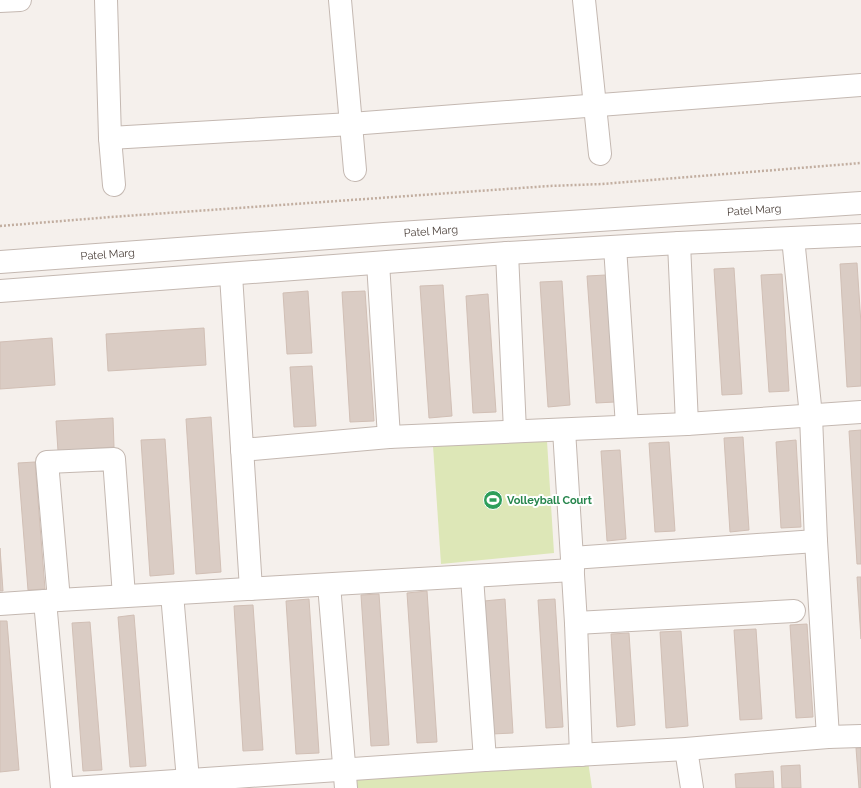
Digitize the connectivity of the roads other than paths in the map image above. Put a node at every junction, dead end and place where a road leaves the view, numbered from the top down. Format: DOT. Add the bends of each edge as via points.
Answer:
graph roads {
  1 [pos="20,0"];
  2 [pos="106,0"];
  3 [pos="340,0"];
  4 [pos="584,0"];
  5 [pos="0,1"];
  6 [pos="861,85"];
  7 [pos="595,105"];
  8 [pos="351,124"];
  9 [pos="110,138"];
  10 [pos="600,154"];
  11 [pos="354,170"];
  12 [pos="114,184"];
  13 [pos="861,203"];
  14 [pos="861,235"];
  15 [pos="793,238"];
  16 [pos="679,243"];
  17 [pos="615,247"];
  18 [pos="506,253"];
  19 [pos="0,262"];
  20 [pos="378,263"];
  21 [pos="231,275"];
  22 [pos="0,291"];
  23 [pos="861,412"];
  24 [pos="811,416"];
  25 [pos="687,424"];
  26 [pos="627,426"];
  27 [pos="564,430"];
  28 [pos="515,431"];
  29 [pos="389,437"];
  30 [pos="242,450"];
  31 [pos="816,541"];
  32 [pos="572,564"];
  33 [pos="472,577"];
  34 [pos="329,585"];
  35 [pos="251,589"];
  36 [pos="172,594"];
  37 [pos="124,596"];
  38 [pos="52,601"];
  39 [pos="0,604"];
  40 [pos="794,611"];
  41 [pos="576,623"];
  42 [pos="861,736"];
  43 [pos="828,737"];
  44 [pos="686,749"];
  45 [pos="581,755"];
  46 [pos="485,760"];
  47 [pos="346,779"];
  48 [pos="188,780"];
  49 [pos="62,788"];
  50 [pos="73,788"];
  51 [pos="692,788"];
  1 -- 5 [label="street"];
  2 -- 9 [label="street"];
  3 -- 8 [label="street"];
  4 -- 7 [label="street"];
  6 -- 7 [label="street"];
  7 -- 8 [label="street"];
  7 -- 10 [label="street"];
  8 -- 9 [label="street"];
  8 -- 11 [label="street"];
  9 -- 12 [label="street"];
  13 -- 19 [label="street, Patel Marg"];
  14 -- 15 [label="street"];
  15 -- 16 [label="street"];
  15 -- 24 [label="street"];
  16 -- 17 [label="street"];
  16 -- 25 [label="street"];
  17 -- 18 [label="street"];
  17 -- 26 [label="street"];
  18 -- 20 [label="street"];
  18 -- 28 [label="street"];
  20 -- 21 [label="street"];
  20 -- 29 [label="street"];
  21 -- 22 [label="street"];
  21 -- 30 [label="street"];
  23 -- 24 [label="street"];
  24 -- 25 [label="street"];
  24 -- 31 [label="street"];
  25 -- 26 [label="street"];
  26 -- 27 [label="street"];
  27 -- 28 [label="street"];
  27 -- 32 [label="street"];
  28 -- 29 [label="street"];
  29 -- 30 [label="street"];
  30 -- 35 [label="street"];
  31 -- 32 [label="street"];
  31 -- 43 [label="street"];
  32 -- 33 [label="street"];
  32 -- 41 [label="street"];
  33 -- 34 [label="street"];
  33 -- 46 [label="street"];
  34 -- 35 [label="street"];
  34 -- 47 [label="street"];
  35 -- 36 [label="street"];
  36 -- 37 [label="street"];
  36 -- 48 [label="street"];
  37 -- 38 [label="street"];
  37 -- 38 [label="street" via="114,459 47,462"];
  38 -- 39 [label="street"];
  38 -- 49 [label="street"];
  40 -- 41 [label="street"];
  41 -- 45 [label="street"];
  42 -- 43 [label="street"];
  43 -- 44 [label="street"];
  44 -- 45 [label="street"];
  44 -- 51 [label="street"];
  45 -- 46 [label="street"];
  46 -- 47 [label="street"];
  47 -- 48 [label="street"];
  48 -- 50 [label="street"];
}
